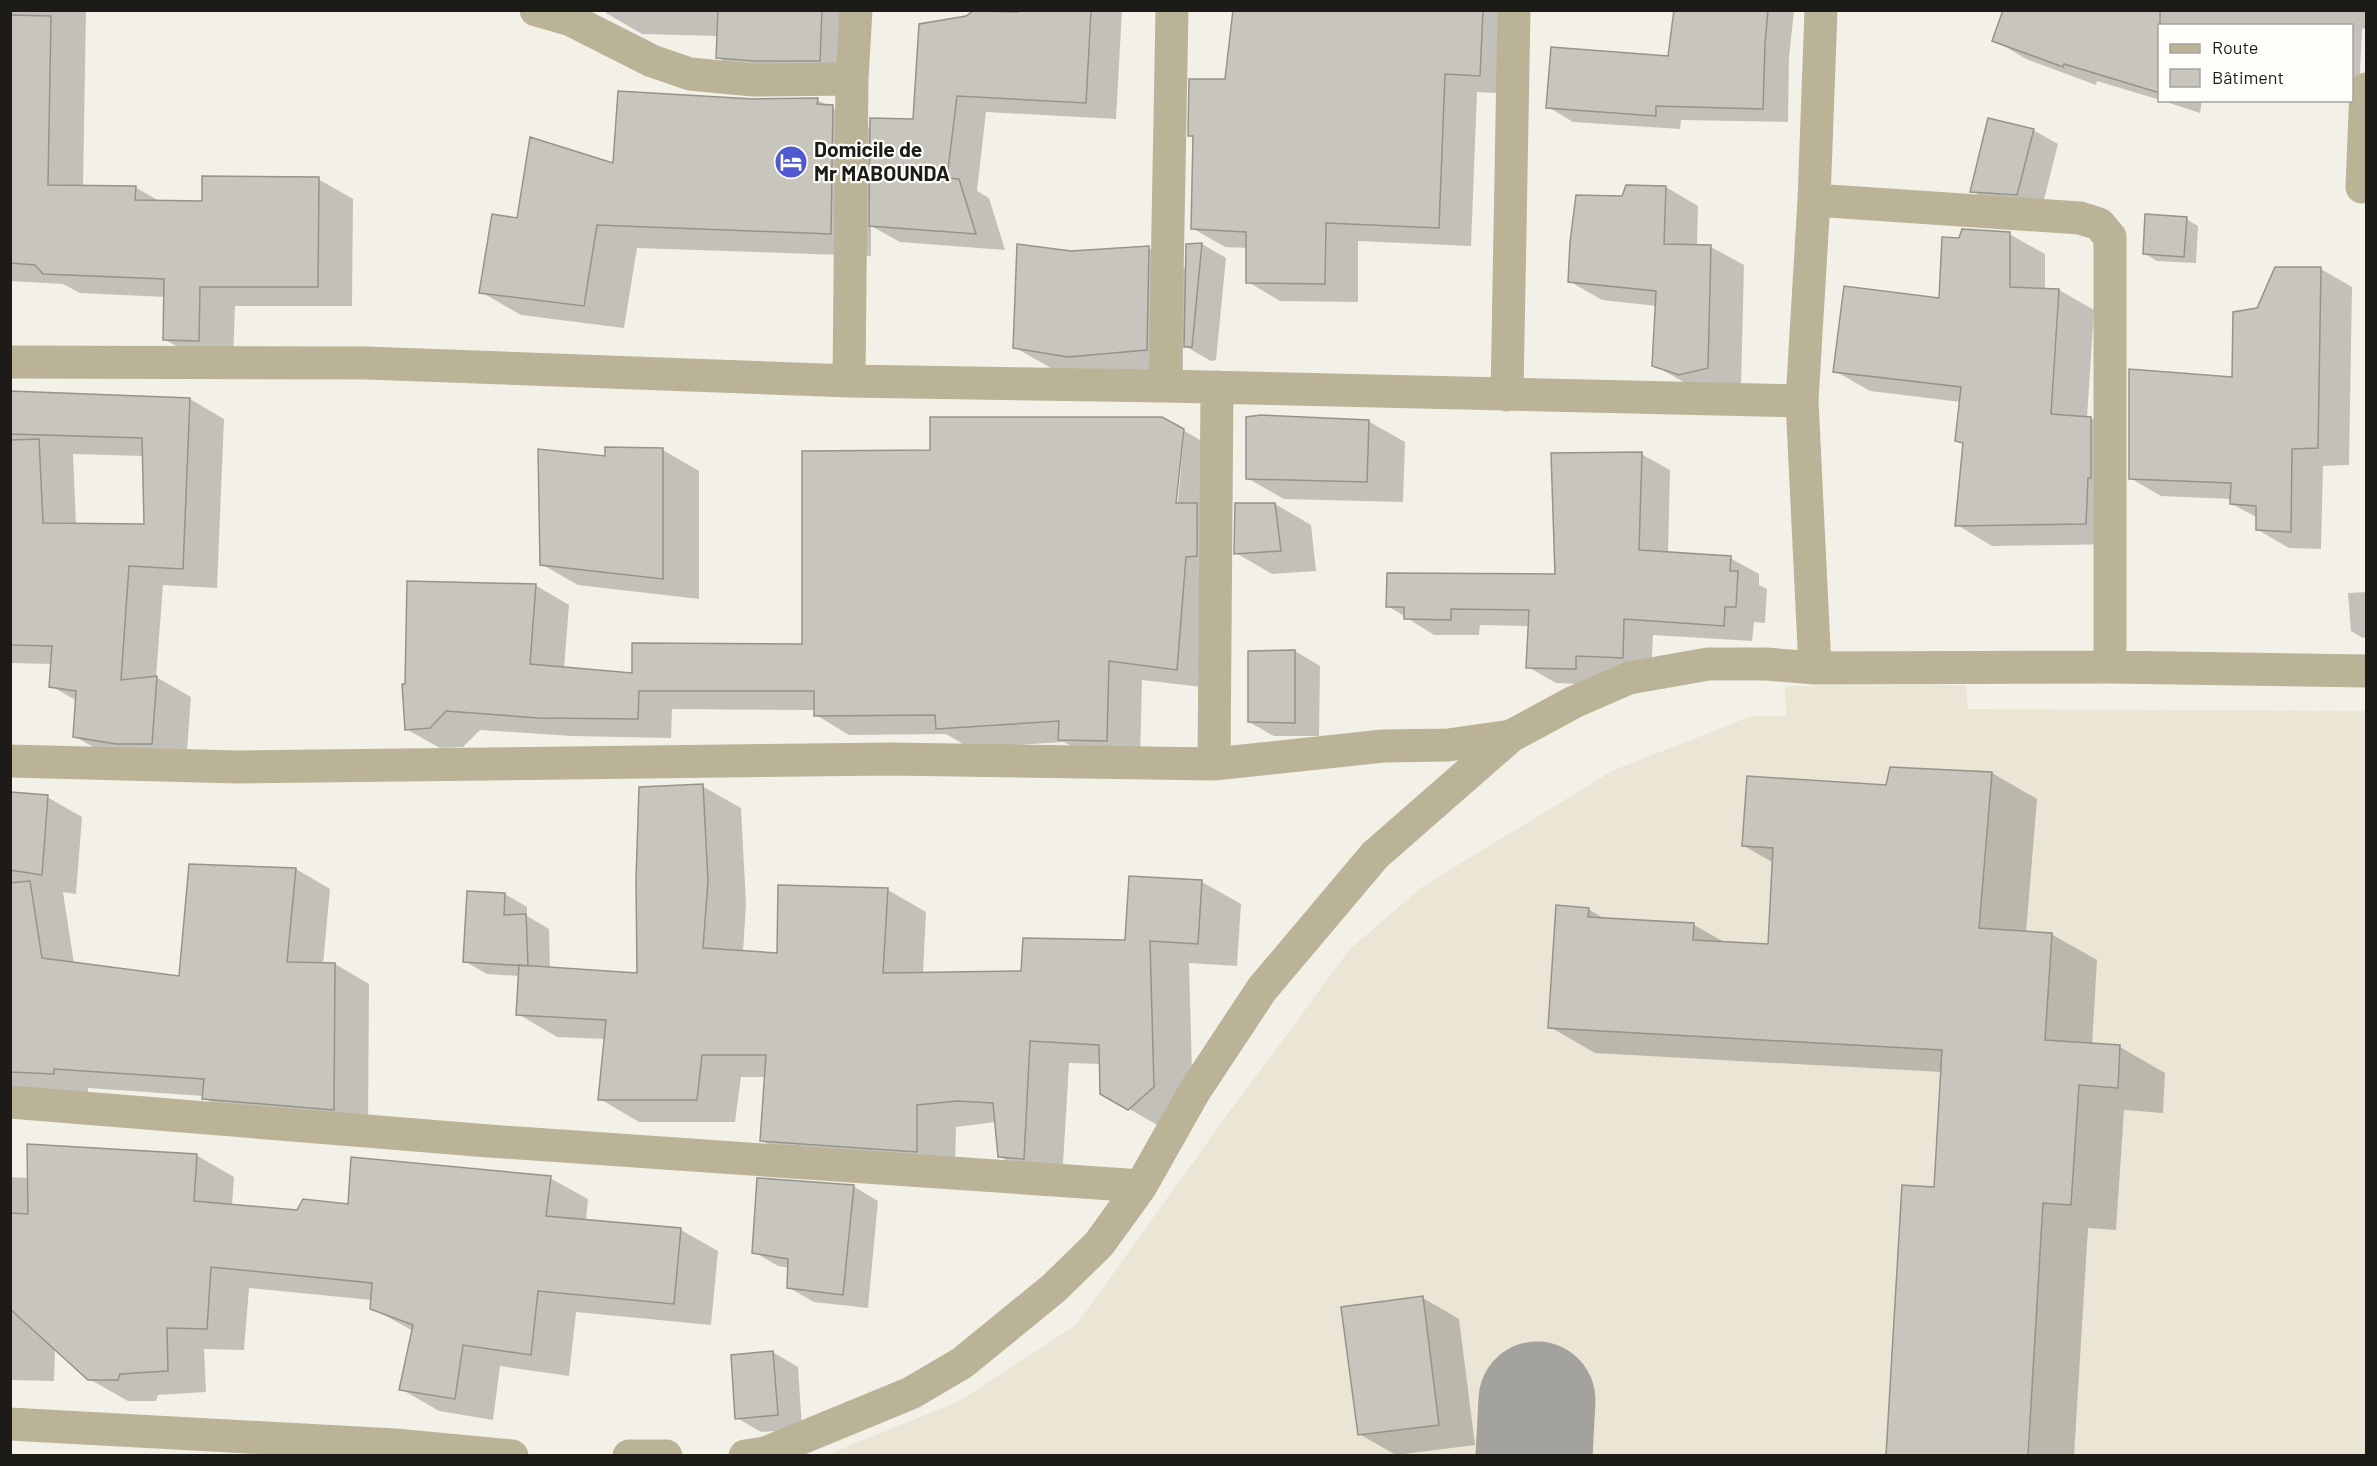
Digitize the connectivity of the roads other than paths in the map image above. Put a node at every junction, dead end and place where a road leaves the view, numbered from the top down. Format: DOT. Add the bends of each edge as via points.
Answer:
graph roads {
  1 [pos="536,10"];
  2 [pos="856,10"];
  3 [pos="1172,10"];
  4 [pos="1514,10"];
  5 [pos="1821,10"];
  6 [pos="852,79"];
  7 [pos="2367,89"];
  8 [pos="2362,187"];
  9 [pos="1814,200"];
  10 [pos="10,362"];
  11 [pos="849,381"];
  12 [pos="1165,386"];
  13 [pos="1216,387"];
  14 [pos="1507,395"];
  15 [pos="1802,401"];
  16 [pos="1815,668"];
  17 [pos="2110,668"];
  18 [pos="2367,671"];
  19 [pos="1512,736"];
  20 [pos="10,761"];
  21 [pos="1214,764"];
  22 [pos="10,1102"];
  23 [pos="1141,1186"];
  24 [pos="10,1424"];
  25 [pos="512,1455"];
  26 [pos="629,1455"];
  27 [pos="666,1455"];
  28 [pos="745,1455"];
  1 -- 6 [label="street" via="571,20 652,61 690,74 753,80"];
  2 -- 6 [label="street"];
  3 -- 12 [label="street"];
  4 -- 14 [label="street"];
  5 -- 9 [label="street"];
  6 -- 11 [label="street"];
  7 -- 8 [label="street"];
  9 -- 15 [label="street"];
  9 -- 17 [label="street" via="2080,218 2099,224 2110,237"];
  10 -- 11 [label="street" via="367,363"];
  11 -- 12 [label="street"];
  12 -- 13 [label="street"];
  13 -- 14 [label="street"];
  13 -- 21 [label="street"];
  14 -- 15 [label="street"];
  15 -- 16 [label="street"];
  16 -- 17 [label="street"];
  16 -- 19 [label="street" via="1708,664 1629,678"];
  17 -- 18 [label="street"];
  19 -- 21 [label="street"];
  19 -- 23 [label="street" via="1375,855 1262,989 1194,1092"];
  20 -- 21 [label="street" via="238,766 891,759"];
  22 -- 23 [label="street" via="489,1141"];
  23 -- 28 [label="street" via="1099,1244 1077,1266 962,1362 911,1393 765,1453"];
  24 -- 25 [label="street"];
  26 -- 27 [label="street"];
}
